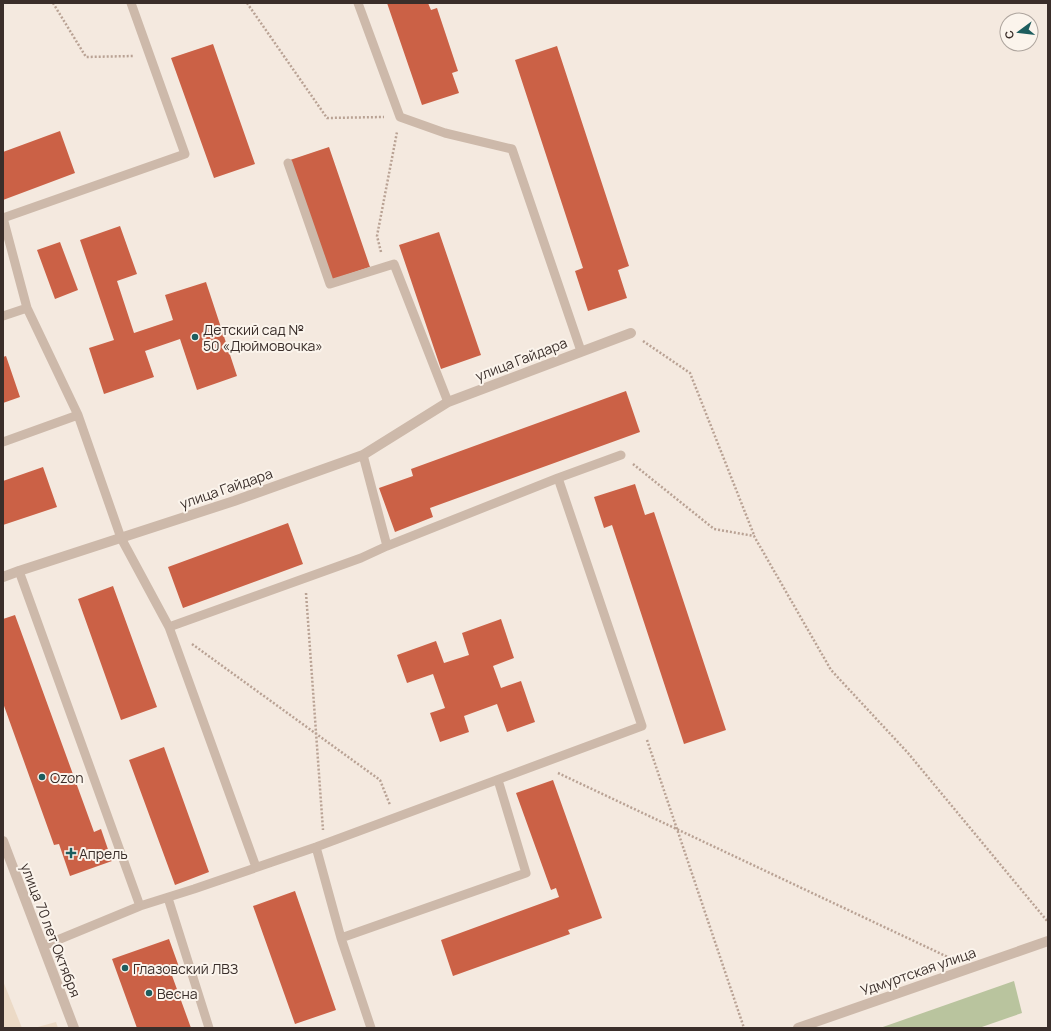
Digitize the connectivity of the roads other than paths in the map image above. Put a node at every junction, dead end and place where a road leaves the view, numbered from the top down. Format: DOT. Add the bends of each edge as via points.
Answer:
graph roads {
  1 [pos="131,3"];
  2 [pos="358,3"];
  3 [pos="288,163"];
  4 [pos="27,308"];
  5 [pos="3,316"];
  6 [pos="631,333"];
  7 [pos="581,351"];
  8 [pos="448,402"];
  9 [pos="78,416"];
  10 [pos="3,442"];
  11 [pos="363,455"];
  12 [pos="621,455"];
  13 [pos="558,478"];
  14 [pos="121,538"];
  15 [pos="387,546"];
  16 [pos="18,570"];
  17 [pos="3,577"];
  18 [pos="169,627"];
  19 [pos="498,780"];
  20 [pos="3,841"];
  21 [pos="320,846"];
  22 [pos="256,867"];
  23 [pos="168,898"];
  24 [pos="140,906"];
  25 [pos="341,938"];
  26 [pos="1048,941"];
  27 [pos="43,946"];
  28 [pos="74,1028"];
  29 [pos="209,1028"];
  30 [pos="371,1028"];
  31 [pos="798,1028"];
  1 -- 4 [label="lane" via="185,154 3,218"];
  2 -- 7 [label="lane" via="400,117 445,132 512,149"];
  3 -- 8 [label="lane" via="330,284 394,264"];
  4 -- 5 [label="lane"];
  4 -- 9 [label="lane"];
  6 -- 7 [label="street, улица Гайдара"];
  7 -- 8 [label="street, улица Гайдара"];
  8 -- 11 [label="street, улица Гайдара"];
  9 -- 10 [label="lane"];
  9 -- 14 [label="lane"];
  11 -- 14 [label="street, улица Гайдара"];
  11 -- 15 [label="lane"];
  12 -- 13 [label="lane"];
  13 -- 15 [label="lane"];
  13 -- 19 [label="lane" via="642,726"];
  14 -- 16 [label="street, улица Гайдара"];
  14 -- 18 [label="lane"];
  15 -- 18 [label="lane" via="361,558"];
  16 -- 17 [label="street, улица Гайдара"];
  16 -- 24 [label="lane"];
  18 -- 22 [label="lane"];
  19 -- 21 [label="lane"];
  19 -- 25 [label="lane" via="526,872"];
  20 -- 27 [label="street, улица 70 лет Октября"];
  21 -- 22 [label="lane"];
  21 -- 25 [label="lane"];
  22 -- 23 [label="lane"];
  23 -- 24 [label="lane"];
  23 -- 29 [label="lane"];
  24 -- 27 [label="lane"];
  25 -- 30 [label="lane"];
  26 -- 31 [label="street, Удмуртская улица"];
  27 -- 28 [label="street, улица 70 лет Октября"];
}
